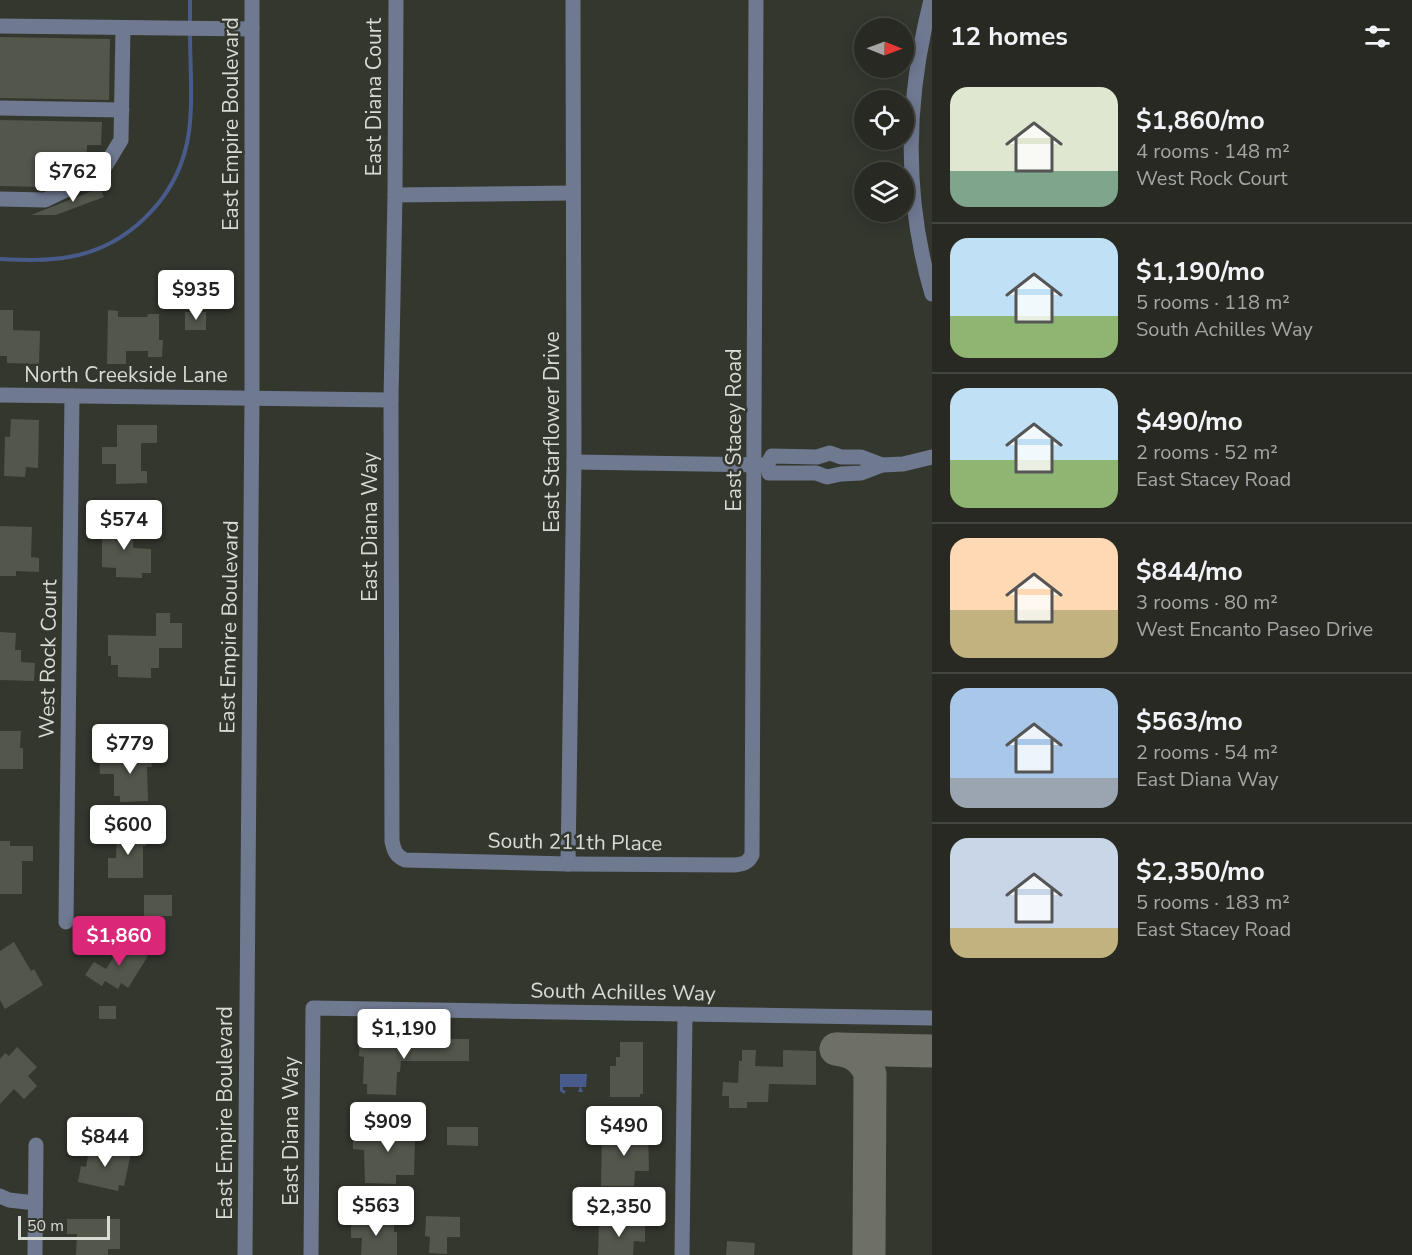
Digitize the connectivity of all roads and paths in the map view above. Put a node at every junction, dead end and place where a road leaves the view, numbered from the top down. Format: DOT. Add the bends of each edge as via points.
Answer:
graph roads {
  1 [pos="252,0"];
  2 [pos="396,0"];
  3 [pos="573,0"];
  4 [pos="756,0"];
  5 [pos="931,0"];
  6 [pos="0,27"];
  7 [pos="123,28"];
  8 [pos="252,29"];
  9 [pos="0,108"];
  10 [pos="122,110"];
  11 [pos="573,193"];
  12 [pos="395,195"];
  13 [pos="0,199"];
  14 [pos="932,294"];
  15 [pos="0,395"];
  16 [pos="72,396"];
  17 [pos="252,397"];
  18 [pos="391,400"];
  19 [pos="817,457"];
  20 [pos="932,457"];
  21 [pos="573,462"];
  22 [pos="761,465"];
  23 [pos="882,465"];
  24 [pos="816,473"];
  25 [pos="399,857"];
  26 [pos="750,860"];
  27 [pos="568,864"];
  28 [pos="66,922"];
  29 [pos="313,1008"];
  30 [pos="685,1014"];
  31 [pos="932,1018"];
  32 [pos="36,1145"];
  33 [pos="0,1196"];
  34 [pos="35,1203"];
  35 [pos="35,1255"];
  36 [pos="245,1255"];
  37 [pos="311,1255"];
  38 [pos="682,1255"];
  1 -- 8 [label="street, East Empire Boulevard"];
  2 -- 12 [label="street, East Diana Court"];
  3 -- 11 [label="street, East Starflower Drive"];
  4 -- 22 [label="street, East Stacey Road"];
  5 -- 14 [label="street" via="914,81 911,131 919,245"];
  6 -- 7 [label="street"];
  7 -- 8 [label="street"];
  7 -- 10 [label="street"];
  8 -- 17 [label="street, East Empire Boulevard"];
  9 -- 10 [label="street"];
  10 -- 13 [label="street" via="121,141 101,173 45,200"];
  11 -- 12 [label="street"];
  11 -- 21 [label="street, East Starflower Drive"];
  12 -- 18 [label="street, East Diana Way"];
  15 -- 16 [label="street, North Creekside Lane"];
  16 -- 17 [label="street, North Creekside Lane"];
  16 -- 28 [label="street, West Rock Court"];
  17 -- 18 [label="street, North Creekside Lane"];
  17 -- 36 [label="street, East Empire Boulevard"];
  18 -- 25 [label="street, East Diana Way" via="392,841"];
  19 -- 22 [label="street" via="772,456"];
  19 -- 23 [label="street" via="830,453 861,457"];
  19 -- 24 [label="street"];
  20 -- 23 [label="street"];
  21 -- 22 [label="street"];
  21 -- 27 [label="street, East Starflower Drive"];
  22 -- 24 [label="street" via="769,472"];
  22 -- 26 [label="street, East Stacey Road"];
  23 -- 24 [label="street" via="861,473 827,477"];
  25 -- 27 [label="street, South 211th Place"];
  26 -- 27 [label="street, South 211th Place" via="735,865"];
  29 -- 30 [label="street, South Achilles Way"];
  29 -- 37 [label="street, East Diana Way"];
  30 -- 31 [label="street, South Achilles Way"];
  30 -- 38 [label="street"];
  32 -- 34 [label="street"];
  33 -- 34 [label="street"];
  34 -- 35 [label="street"];
}
